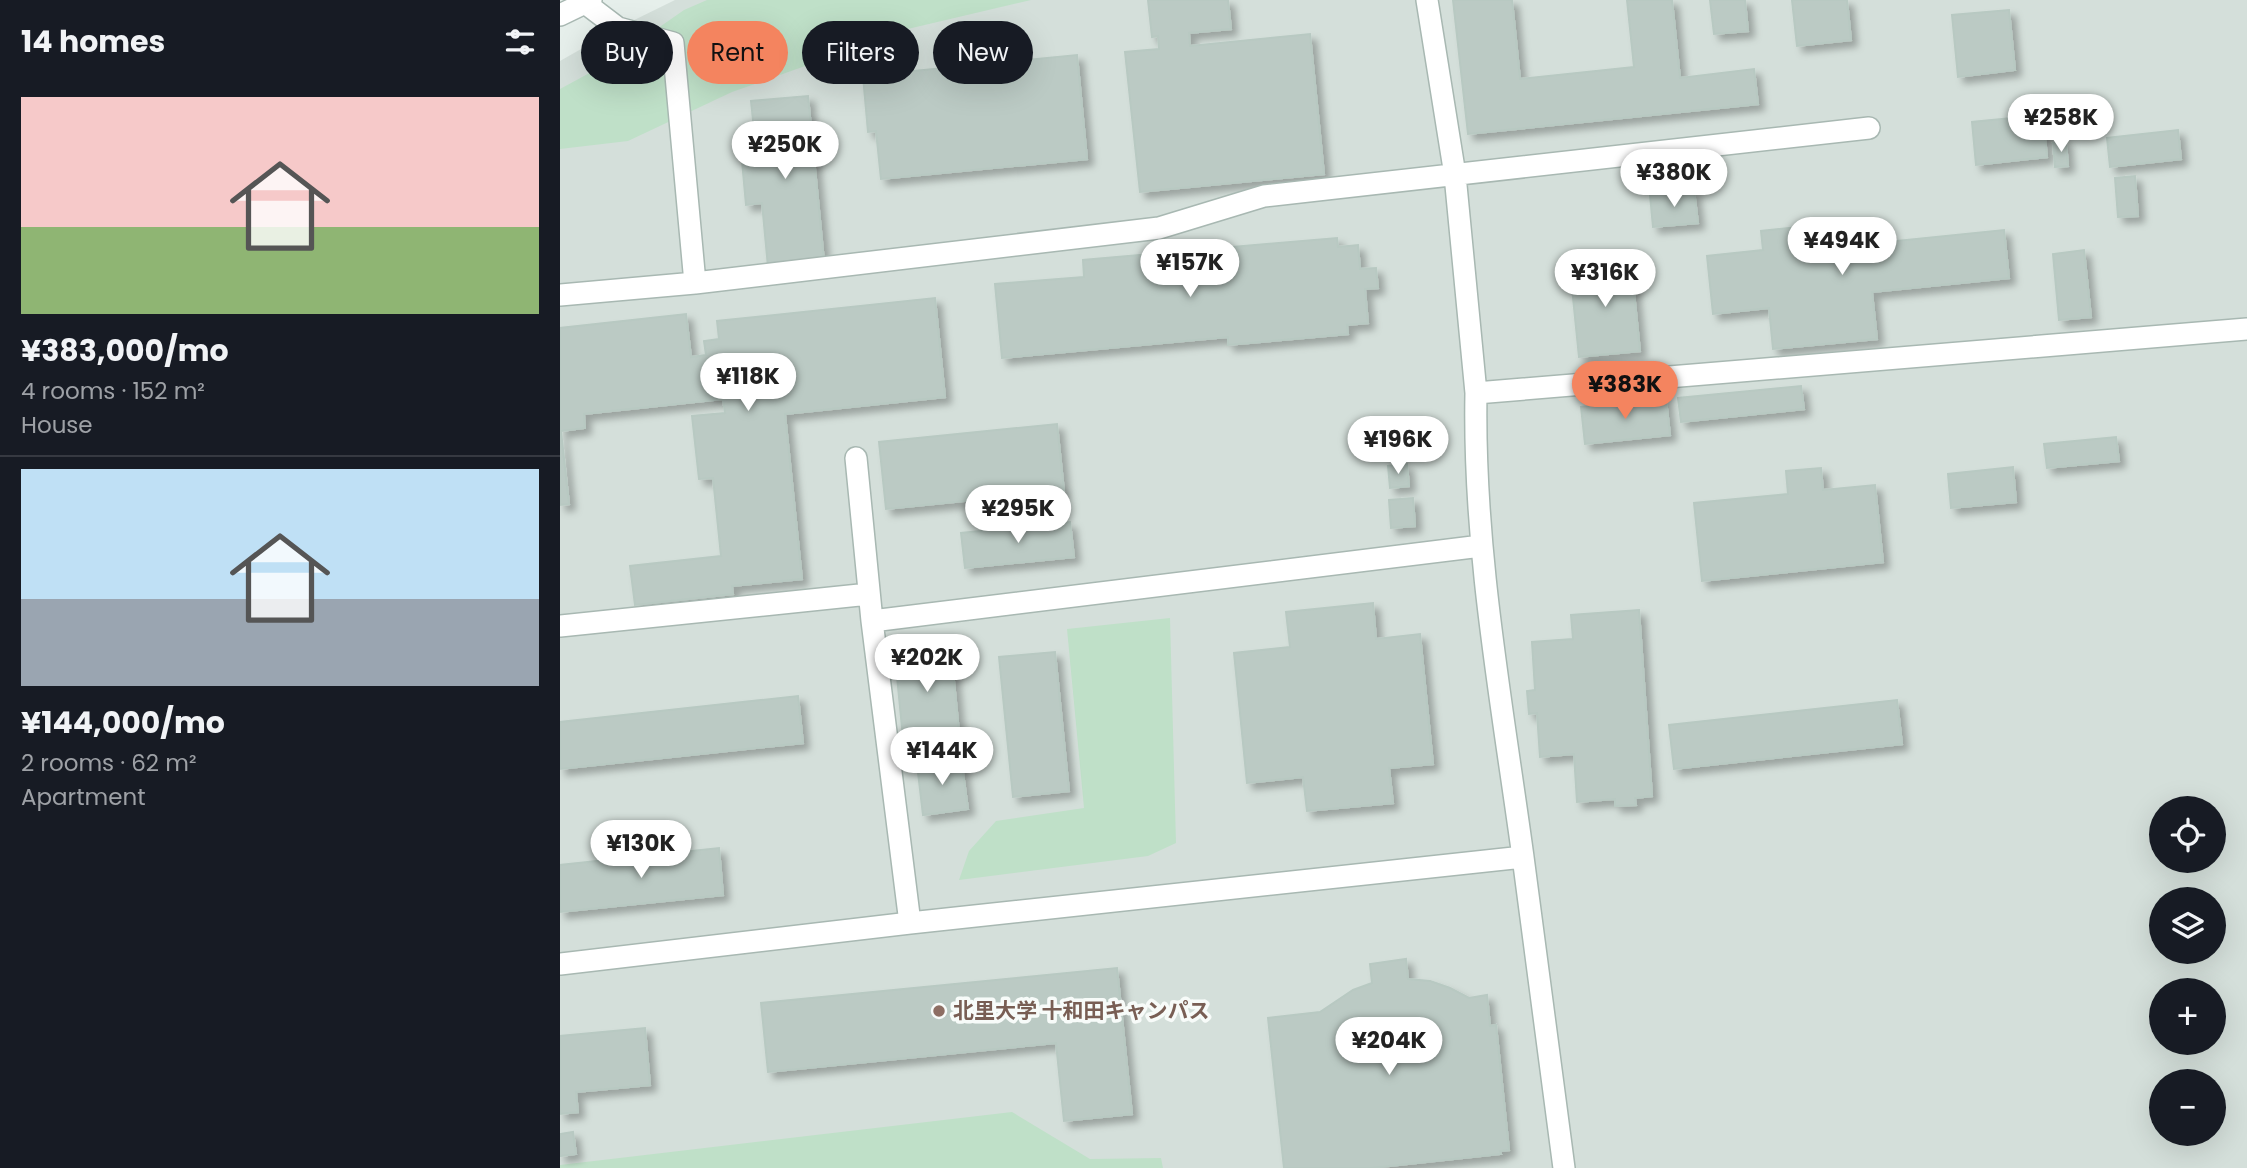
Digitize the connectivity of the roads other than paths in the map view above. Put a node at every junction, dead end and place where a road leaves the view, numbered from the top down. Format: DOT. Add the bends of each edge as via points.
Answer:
graph roads {
  1 [pos="1427,0"];
  2 [pos="588,2"];
  3 [pos="560,15"];
  4 [pos="1869,128"];
  5 [pos="1455,175"];
  6 [pos="695,283"];
  7 [pos="560,295"];
  8 [pos="2247,329"];
  9 [pos="1476,393"];
  10 [pos="856,458"];
  11 [pos="1480,546"];
  12 [pos="869,594"];
  13 [pos="872,621"];
  14 [pos="560,626"];
  15 [pos="1523,858"];
  16 [pos="911,923"];
  17 [pos="560,964"];
  18 [pos="1564,1168"];
  1 -- 5 [label="street"];
  2 -- 3 [label="street"];
  2 -- 6 [label="street" via="618,28 673,43"];
  4 -- 5 [label="street"];
  5 -- 6 [label="street" via="1265,196 1160,228"];
  5 -- 9 [label="street"];
  6 -- 7 [label="street"];
  8 -- 9 [label="street"];
  9 -- 11 [label="street"];
  10 -- 12 [label="street"];
  11 -- 13 [label="street"];
  11 -- 15 [label="street"];
  12 -- 13 [label="street"];
  12 -- 14 [label="street"];
  13 -- 16 [label="street"];
  15 -- 16 [label="street"];
  15 -- 18 [label="street"];
  16 -- 17 [label="street"];
}
